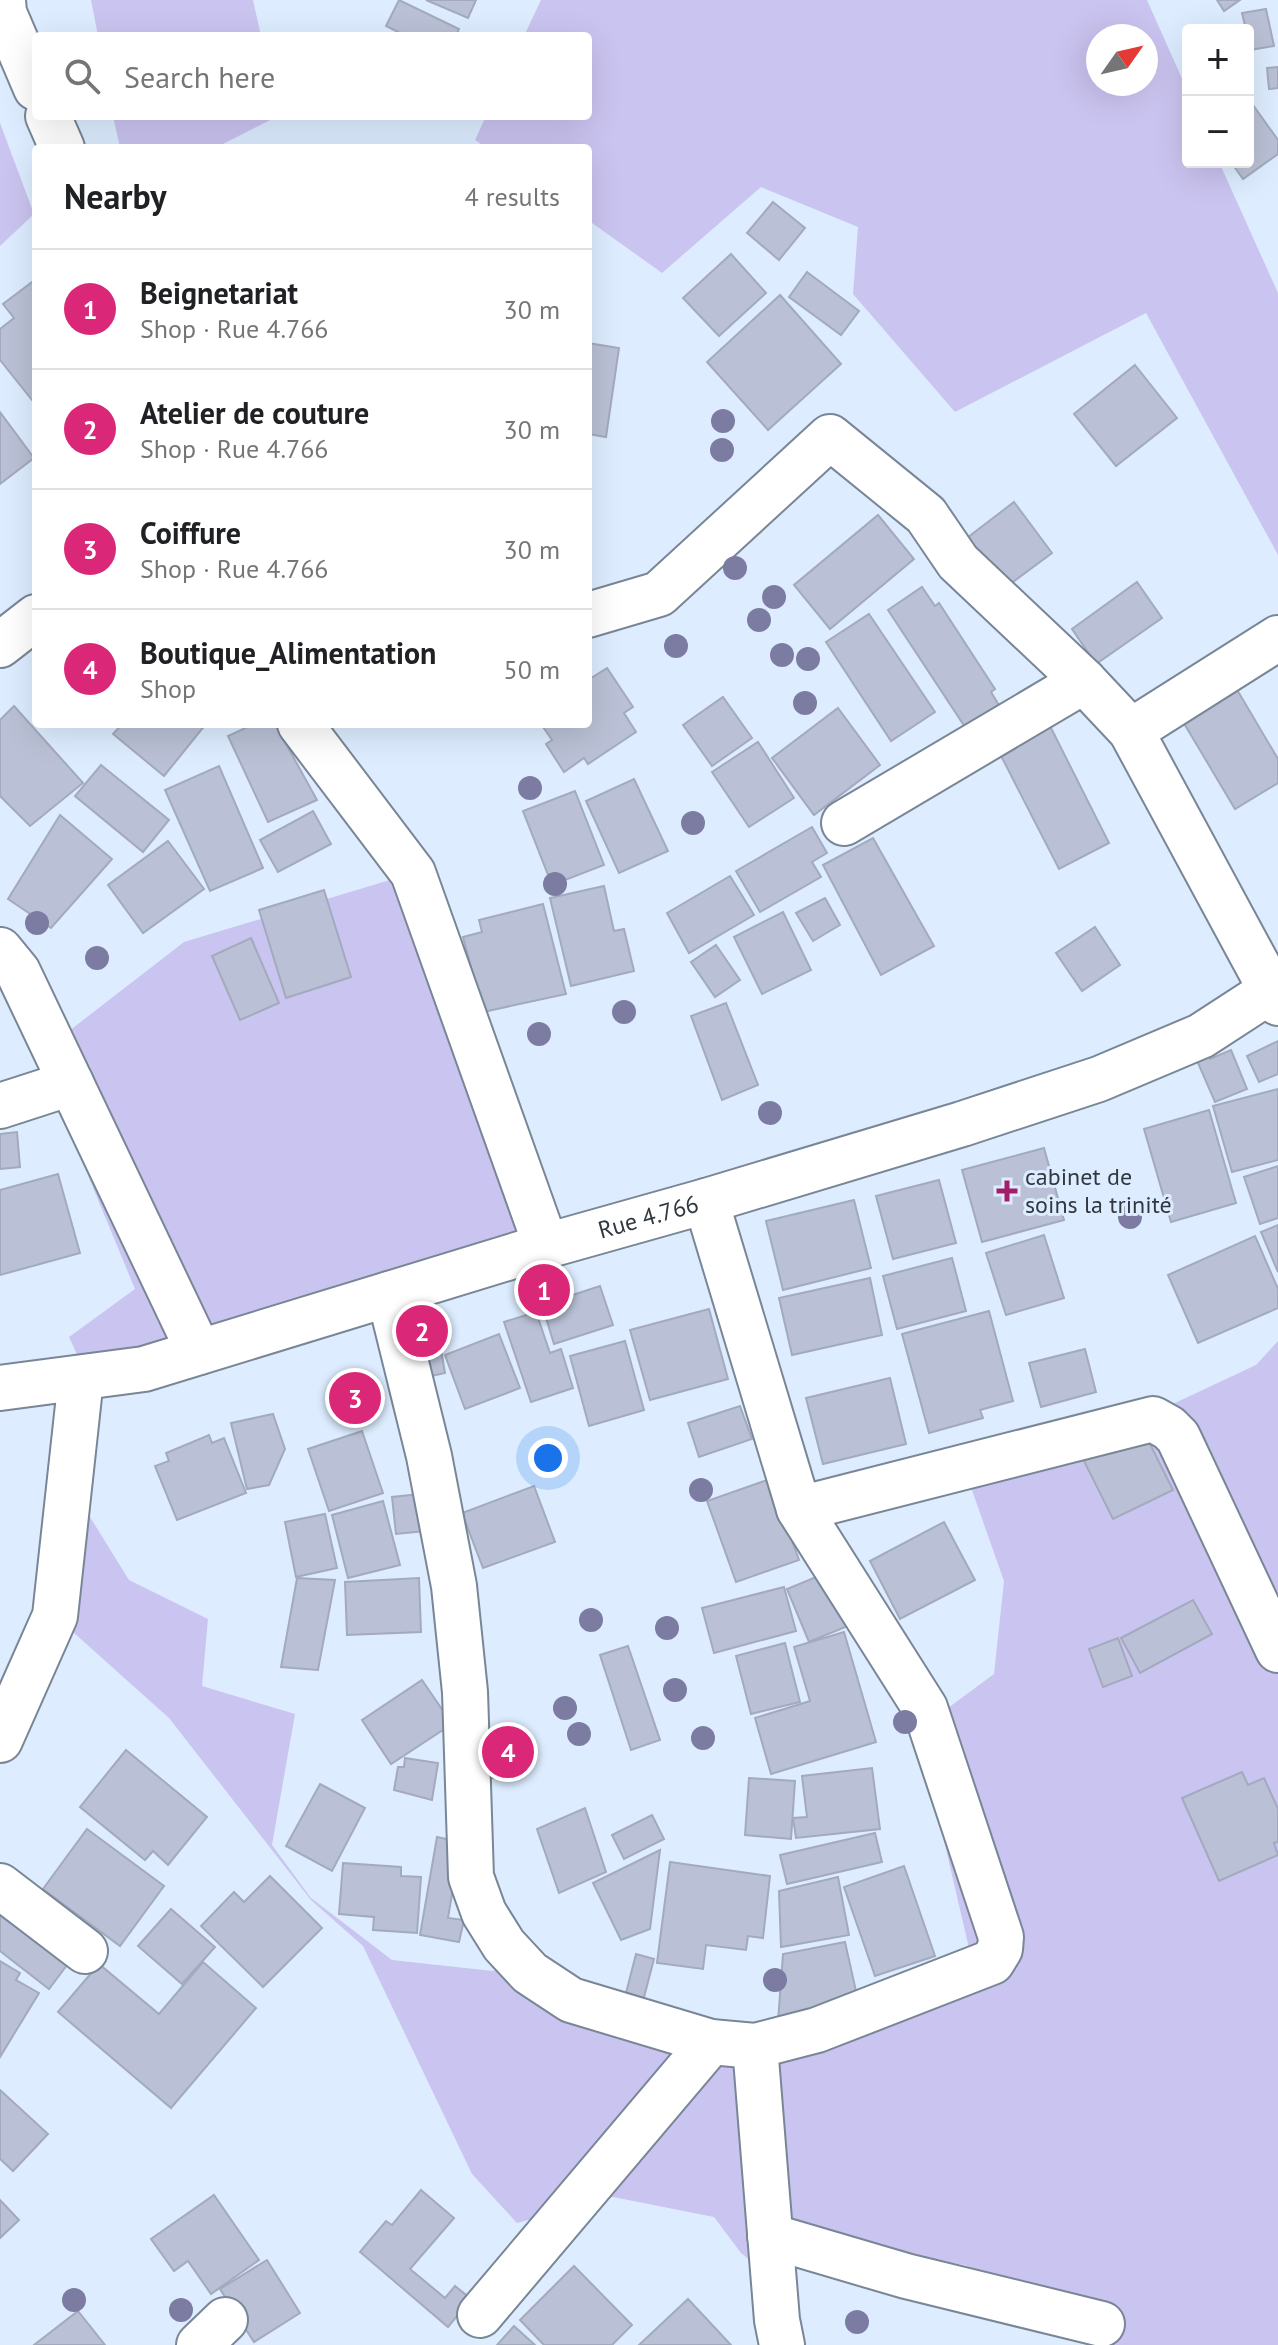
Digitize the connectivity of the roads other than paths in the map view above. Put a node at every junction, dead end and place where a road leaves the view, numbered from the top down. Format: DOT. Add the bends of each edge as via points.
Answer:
graph roads {
  1 [pos="3,0"];
  2 [pos="32,79"];
  3 [pos="50,120"];
  4 [pos="60,144"];
  5 [pos="592,614"];
  6 [pos="32,620"];
  7 [pos="1278,638"];
  8 [pos="0,645"];
  9 [pos="1084,681"];
  10 [pos="303,728"];
  11 [pos="1131,731"];
  12 [pos="844,823"];
  13 [pos="0,950"];
  14 [pos="1276,993"];
  15 [pos="71,1083"];
  16 [pos="0,1106"];
  17 [pos="706,1201"];
  18 [pos="546,1246"];
  19 [pos="389,1294"];
  20 [pos="199,1352"];
  21 [pos="81,1378"];
  22 [pos="3,1379"];
  23 [pos="799,1509"];
  24 [pos="1278,1650"];
  25 [pos="0,1740"];
  26 [pos="0,1886"];
  27 [pos="85,1951"];
  28 [pos="711,2042"];
  29 [pos="755,2046"];
  30 [pos="770,2236"];
  31 [pos="480,2315"];
  32 [pos="1102,2324"];
  33 [pos="782,2345"];
  1 -- 2 [label="street"];
  3 -- 4 [label="street"];
  5 -- 9 [label="street" via="659,594 830,437 926,515 958,562"];
  6 -- 8 [label="street"];
  7 -- 11 [label="street"];
  9 -- 11 [label="street"];
  9 -- 12 [label="street"];
  10 -- 18 [label="street" via="413,873"];
  11 -- 14 [label="street"];
  13 -- 15 [label="street" via="18,972"];
  14 -- 17 [label="street, Rue 4.766" via="1201,1036 1099,1079"];
  15 -- 16 [label="street"];
  15 -- 20 [label="street"];
  17 -- 18 [label="street, Rue 4.766"];
  17 -- 23 [label="street"];
  18 -- 19 [label="street, Rue 4.766"];
  19 -- 20 [label="street, Rue 4.766"];
  19 -- 28 [label="street" via="454,1586 465,1692 471,1877 484,1913 530,1973 571,2000"];
  20 -- 21 [label="street, Rue 4.766" via="144,1369"];
  21 -- 22 [label="street, Rue 4.766"];
  21 -- 25 [label="street" via="55,1616"];
  23 -- 24 [label="street" via="1153,1419 1178,1437"];
  23 -- 29 [label="street" via="925,1708 1001,1937 992,1962 817,2030"];
  26 -- 27 [label="street"];
  28 -- 29 [label="street"];
  28 -- 31 [label="street"];
  29 -- 30 [label="street"];
  30 -- 32 [label="street"];
  30 -- 33 [label="street"];
}
